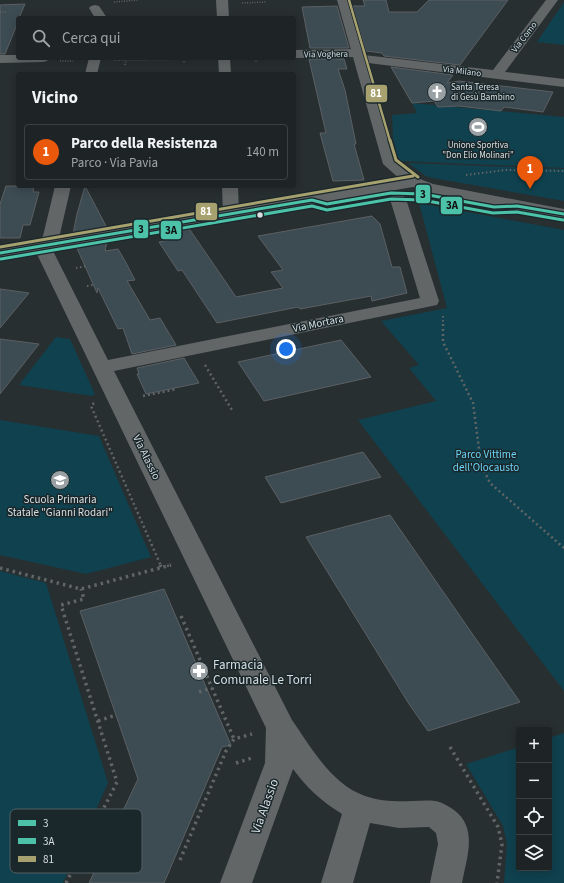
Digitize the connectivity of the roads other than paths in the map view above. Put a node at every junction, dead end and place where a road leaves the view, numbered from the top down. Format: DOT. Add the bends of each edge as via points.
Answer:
graph roads {
  1 [pos="222,0"];
  2 [pos="343,0"];
  3 [pos="552,0"];
  4 [pos="223,16"];
  5 [pos="296,54"];
  6 [pos="360,55"];
  7 [pos="0,59"];
  8 [pos="16,59"];
  9 [pos="94,60"];
  10 [pos="224,60"];
  11 [pos="92,72"];
  12 [pos="225,72"];
  13 [pos="496,75"];
  14 [pos="564,83"];
  15 [pos="414,182"];
  16 [pos="64,188"];
  17 [pos="230,188"];
  18 [pos="398,199"];
  19 [pos="312,200"];
  20 [pos="517,206"];
  21 [pos="231,214"];
  22 [pos="564,214"];
  23 [pos="42,246"];
  24 [pos="0,253"];
  25 [pos="102,367"];
  26 [pos="281,728"];
  27 [pos="359,808"];
  28 [pos="236,883"];
  29 [pos="337,883"];
  30 [pos="446,883"];
  1 -- 4 [label="street"];
  2 -- 6 [label="street"];
  3 -- 13 [label="street, Via Como"];
  5 -- 6 [label="street, Via Voghera"];
  6 -- 13 [label="street, Via Milano"];
  6 -- 15 [label="street" via="391,164"];
  7 -- 8 [label="street"];
  9 -- 11 [label="street"];
  10 -- 12 [label="street"];
  13 -- 14 [label="street, Via Milano"];
  15 -- 19 [label="street"];
  15 -- 20 [label="street" via="429,188"];
  16 -- 23 [label="street" via="51,238"];
  17 -- 21 [label="street"];
  18 -- 25 [label="street, Via Mortara" via="430,301"];
  19 -- 20 [label="street" via="327,204 391,193 423,194 494,207"];
  19 -- 21 [label="street"];
  20 -- 22 [label="street"];
  21 -- 23 [label="street"];
  23 -- 24 [label="street"];
  23 -- 25 [label="street, Via Alassio"];
  25 -- 26 [label="street, Via Alassio"];
  26 -- 27 [label="street, Via Alassio" via="315,776 336,794"];
  26 -- 28 [label="street, Via Alassio" via="280,762"];
  27 -- 29 [label="street"];
  27 -- 30 [label="street, Via Alassio" via="398,815 435,814 451,826 454,844"];
}
